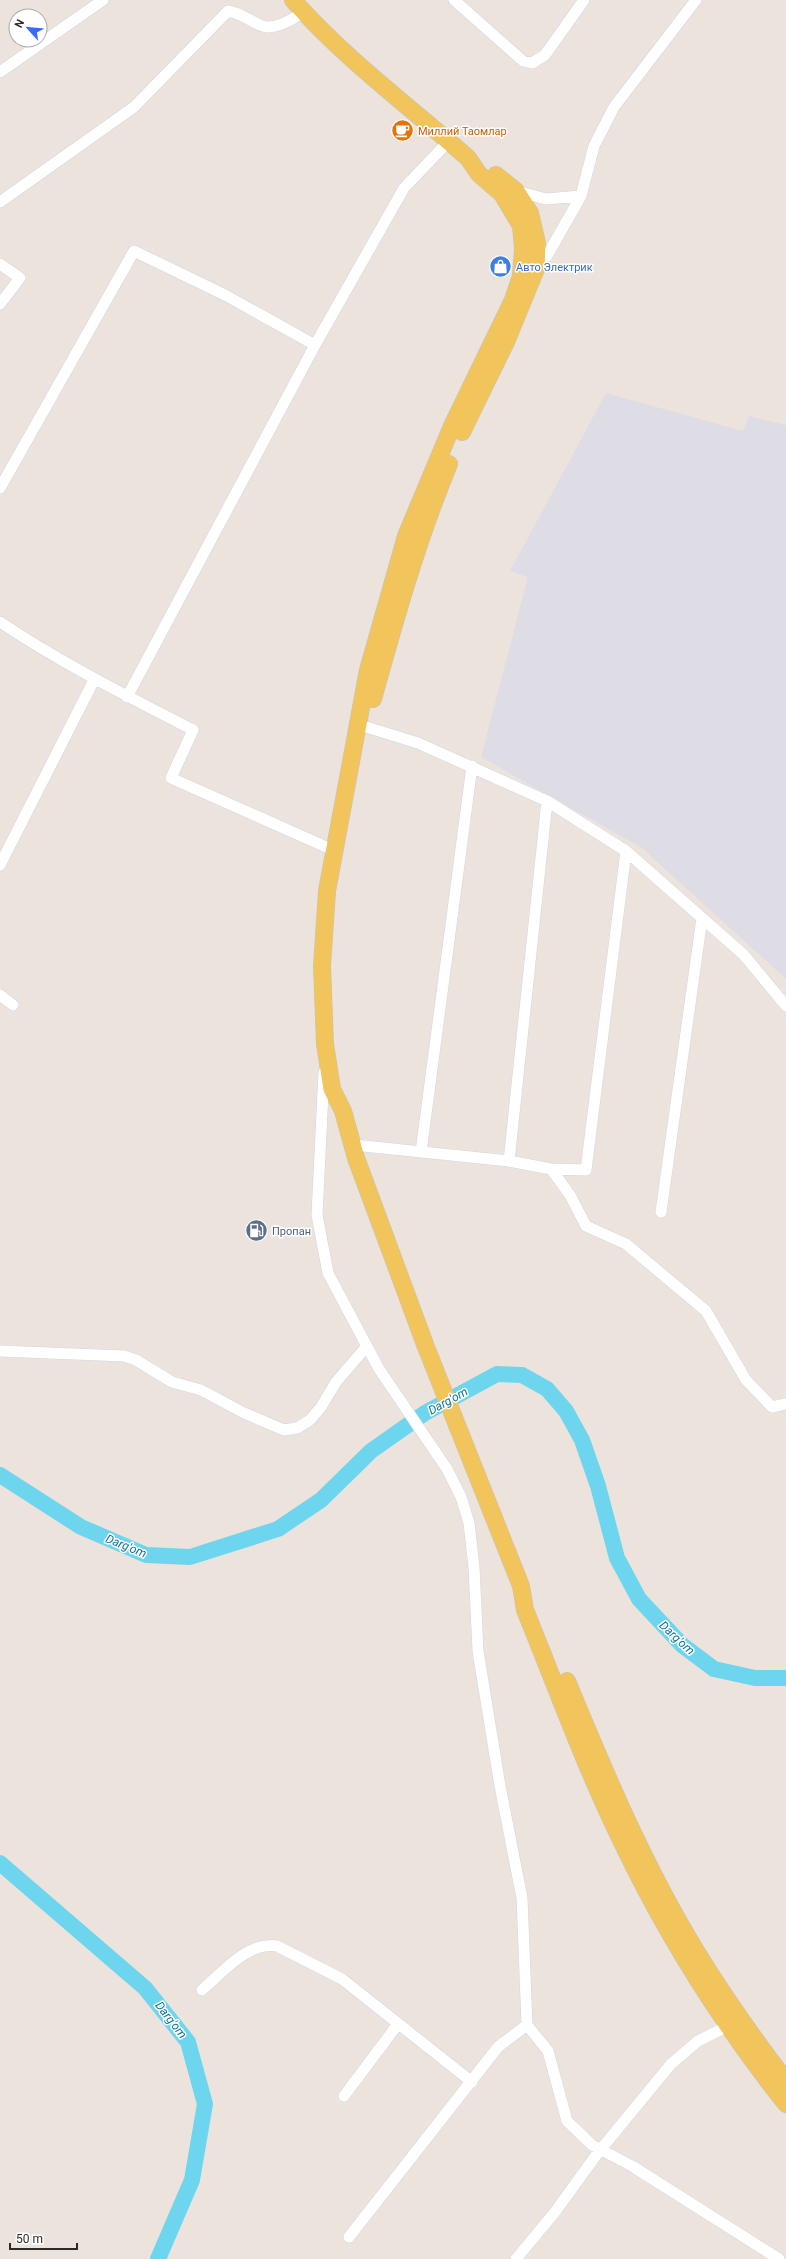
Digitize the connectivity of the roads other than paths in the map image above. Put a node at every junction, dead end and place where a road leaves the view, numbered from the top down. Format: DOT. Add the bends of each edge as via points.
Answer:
graph roads {
  1 [pos="104,0"];
  2 [pos="454,0"];
  3 [pos="584,0"];
  4 [pos="696,0"];
  5 [pos="296,3"];
  6 [pos="0,72"];
  7 [pos="449,141"];
  8 [pos="468,158"];
  9 [pos="516,191"];
  10 [pos="581,196"];
  11 [pos="0,202"];
  12 [pos="0,264"];
  13 [pos="536,269"];
  14 [pos="0,304"];
  15 [pos="315,345"];
  16 [pos="0,488"];
  17 [pos="422,513"];
  18 [pos="0,622"];
  19 [pos="94,680"];
  20 [pos="127,696"];
  21 [pos="366,727"];
  22 [pos="472,766"];
  23 [pos="547,801"];
  24 [pos="333,850"];
  25 [pos="626,851"];
  26 [pos="0,865"];
  27 [pos="702,918"];
  28 [pos="0,995"];
  29 [pos="13,1006"];
  30 [pos="786,1006"];
  31 [pos="325,1044"];
  32 [pos="343,1111"];
  33 [pos="354,1145"];
  34 [pos="421,1152"];
  35 [pos="509,1161"];
  36 [pos="551,1169"];
  37 [pos="661,1212"];
  38 [pos="367,1346"];
  39 [pos="0,1351"];
  40 [pos="786,1404"];
  41 [pos="521,1586"];
  42 [pos="202,1990"];
  43 [pos="398,2024"];
  44 [pos="527,2025"];
  45 [pos="728,2026"];
  46 [pos="786,2081"];
  47 [pos="472,2082"];
  48 [pos="344,2096"];
  49 [pos="786,2104"];
  50 [pos="602,2149"];
  51 [pos="350,2237"];
  52 [pos="516,2259"];
  53 [pos="779,2259"];
  1 -- 6 [label="street"];
  2 -- 3 [label="street" via="523,61 532,63 545,55"];
  4 -- 10 [label="street" via="614,107 594,146"];
  5 -- 7 [label="main road" via="350,58"];
  5 -- 11 [label="street" via="288,21 269,27 262,26 237,12 228,11 134,108"];
  7 -- 8 [label="main road"];
  7 -- 15 [label="street" via="404,188"];
  8 -- 9 [label="main road" via="486,167"];
  8 -- 17 [label="main road" via="480,174 502,194 520,226 523,249 521,276 452,426"];
  9 -- 10 [label="street" via="546,200"];
  9 -- 13 [label="main road" via="530,213 535,228"];
  10 -- 13 [label="street" via="548,254"];
  12 -- 14 [label="street" via="20,278"];
  13 -- 17 [label="main road" via="506,342"];
  15 -- 16 [label="street" via="225,295 134,251"];
  15 -- 20 [label="street"];
  17 -- 21 [label="main road"];
  17 -- 24 [label="main road" via="406,536 368,670"];
  18 -- 19 [label="street"];
  19 -- 20 [label="street"];
  19 -- 26 [label="street"];
  20 -- 24 [label="street" via="193,730 171,778"];
  21 -- 22 [label="street" via="418,743"];
  21 -- 32 [label="main road" via="340,847 336,904 333,996 336,1042 344,1089"];
  22 -- 23 [label="street"];
  22 -- 34 [label="street"];
  23 -- 25 [label="street"];
  23 -- 35 [label="street"];
  24 -- 31 [label="main road" via="326,891 322,966"];
  25 -- 27 [label="street"];
  25 -- 36 [label="street" via="586,1170"];
  27 -- 30 [label="street" via="744,955"];
  27 -- 37 [label="street"];
  28 -- 29 [label="street"];
  31 -- 32 [label="main road" via="332,1089"];
  31 -- 38 [label="street" via="318,1215 328,1273"];
  32 -- 33 [label="main road"];
  33 -- 34 [label="street"];
  33 -- 41 [label="main road" via="356,1158 426,1347"];
  34 -- 35 [label="street"];
  35 -- 36 [label="street"];
  36 -- 40 [label="street" via="570,1195 586,1226 626,1244 706,1311 746,1380 772,1407"];
  38 -- 39 [label="street" via="336,1382 310,1420 297,1428 284,1430 244,1413 201,1390 172,1382 136,1360 124,1356"];
  38 -- 44 [label="street" via="379,1369 447,1469 461,1497 469,1523 478,1651 500,1786 522,1898"];
  41 -- 45 [label="main road" via="525,1610 620,1838 667,1928"];
  41 -- 46 [label="main road" via="536,1605 596,1753 662,1890 696,1951 743,2024"];
  42 -- 43 [label="street" via="241,1957 266,1944 277,1946 342,1979"];
  43 -- 47 [label="street"];
  43 -- 48 [label="street"];
  44 -- 47 [label="street" via="498,2047"];
  44 -- 50 [label="street" via="548,2052 567,2121 592,2145"];
  45 -- 49 [label="main road"];
  45 -- 50 [label="street" via="698,2041 671,2064"];
  47 -- 51 [label="street"];
  50 -- 52 [label="street"];
  50 -- 53 [label="street"];
}
